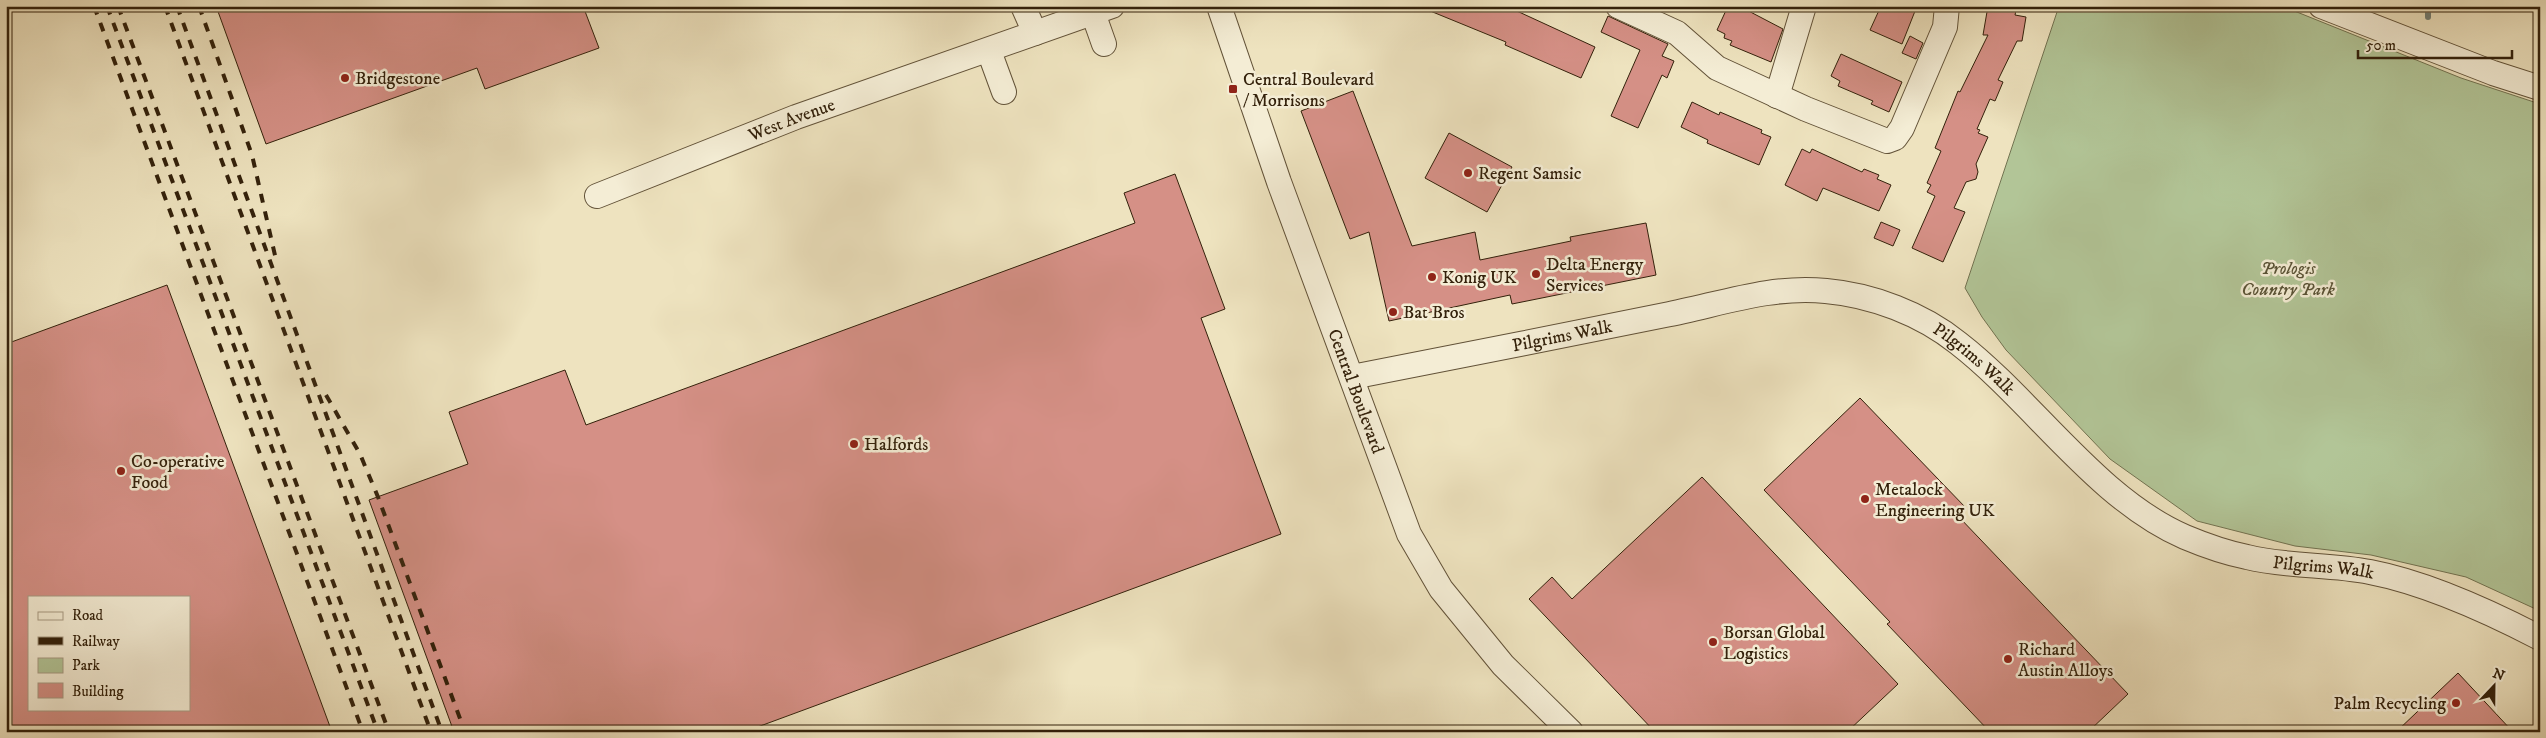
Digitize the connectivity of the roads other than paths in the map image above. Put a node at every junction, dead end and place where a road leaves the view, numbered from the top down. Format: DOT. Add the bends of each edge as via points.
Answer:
graph roads {
  1 [pos="1023,6"];
  2 [pos="1218,6"];
  3 [pos="1618,6"];
  4 [pos="1804,6"];
  5 [pos="1947,6"];
  6 [pos="2320,6"];
  7 [pos="1103,10"];
  8 [pos="1035,33"];
  9 [pos="1104,44"];
  10 [pos="989,51"];
  11 [pos="2540,88"];
  12 [pos="1004,92"];
  13 [pos="1777,96"];
  14 [pos="597,196"];
  15 [pos="1352,377"];
  16 [pos="2540,638"];
  17 [pos="1571,732"];
  1 -- 8 [label="street"];
  2 -- 15 [label="street, Central Boulevard"];
  3 -- 13 [label="street" via="1678,33 1717,68"];
  4 -- 13 [label="street"];
  5 -- 13 [label="street" via="1944,26 1895,138 1886,142 1877,139"];
  6 -- 11 [label="street" via="2493,74"];
  7 -- 8 [label="street, West Avenue"];
  7 -- 9 [label="street, West Avenue"];
  8 -- 10 [label="street, West Avenue"];
  10 -- 12 [label="street"];
  10 -- 14 [label="street, West Avenue" via="796,118"];
  15 -- 16 [label="street, Pilgrims Walk" via="1769,292 1825,291 1873,300 1903,311 1954,340 1986,366 2081,462 2140,512 2184,536 2248,558 2369,572 2411,582 2512,623"];
  15 -- 17 [label="street, Central Boulevard" via="1400,513 1441,589 1504,665"];
}
